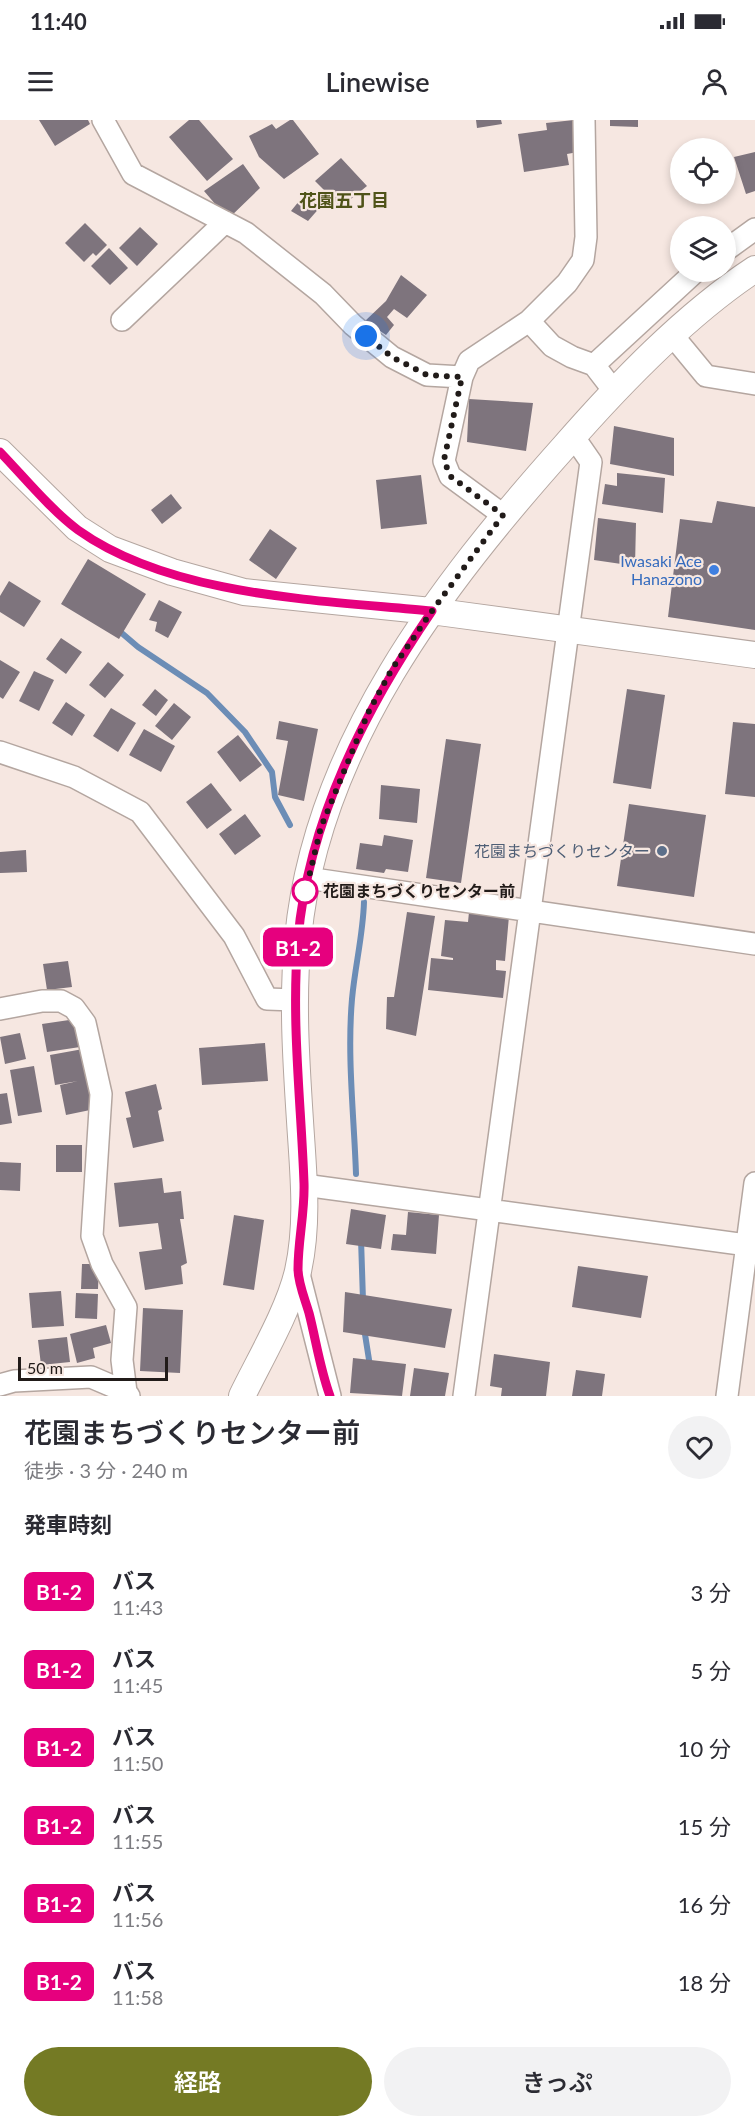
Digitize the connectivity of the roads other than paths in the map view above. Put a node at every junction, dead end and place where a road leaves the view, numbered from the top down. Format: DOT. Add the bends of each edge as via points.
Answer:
graph roads {
  1 [pos="103,120"];
  2 [pos="584,120"];
  3 [pos="225,222"];
  4 [pos="755,229"];
  5 [pos="736,243"];
  6 [pos="755,269"];
  7 [pos="684,282"];
  8 [pos="122,320"];
  9 [pos="529,321"];
  10 [pos="673,336"];
  11 [pos="594,365"];
  12 [pos="462,377"];
  13 [pos="755,384"];
  14 [pos="614,391"];
  15 [pos="573,436"];
  16 [pos="0,452"];
  17 [pos="503,515"];
  18 [pos="432,611"];
  19 [pos="569,629"];
  20 [pos="755,655"];
  21 [pos="0,752"];
  22 [pos="307,878"];
  23 [pos="531,910"];
  24 [pos="755,944"];
  25 [pos="295,1000"];
  26 [pos="0,1008"];
  27 [pos="755,1184"];
  28 [pos="304,1185"];
  29 [pos="489,1212"];
  30 [pos="751,1246"];
  31 [pos="298,1270"];
  32 [pos="0,1384"];
  33 [pos="127,1394"];
  34 [pos="242,1396"];
  35 [pos="330,1396"];
  36 [pos="464,1396"];
  37 [pos="727,1396"];
  1 -- 3 [label="street" via="133,174"];
  2 -- 9 [label="street" via="583,260 567,283"];
  3 -- 8 [label="street"];
  3 -- 12 [label="street" via="246,233 299,274 392,357 427,375"];
  4 -- 5 [label="street"];
  6 -- 10 [label="street"];
  7 -- 11 [label="street"];
  9 -- 11 [label="street" via="552,346"];
  9 -- 12 [label="street" via="469,361"];
  10 -- 13 [label="street" via="706,376"];
  10 -- 14 [label="street"];
  11 -- 14 [label="street"];
  12 -- 17 [label="street" via="444,460 450,476"];
  14 -- 15 [label="street"];
  15 -- 17 [label="street"];
  15 -- 19 [label="street" via="591,462"];
  16 -- 18 [label="street" via="77,528 110,549 172,572 243,592"];
  17 -- 18 [label="street"];
  18 -- 19 [label="street"];
  18 -- 22 [label="street" via="369,711 321,827"];
  19 -- 20 [label="street"];
  19 -- 23 [label="street"];
  21 -- 25 [label="street" via="74,777 140,812 234,936 267,999"];
  22 -- 23 [label="street"];
  22 -- 25 [label="street" via="298,937"];
  23 -- 24 [label="street"];
  23 -- 29 [label="street"];
  25 -- 28 [label="street"];
  26 -- 33 [label="street" via="61,1001 74,1008 85,1023 101,1094 92,1236 102,1264 126,1307 122,1360"];
  27 -- 30 [label="street"];
  28 -- 29 [label="street"];
  28 -- 31 [label="street"];
  29 -- 30 [label="street"];
  29 -- 36 [label="street"];
  30 -- 37 [label="street"];
  31 -- 34 [label="street"];
  31 -- 35 [label="street"];
  32 -- 33 [label="street" via="92,1377"];
}
